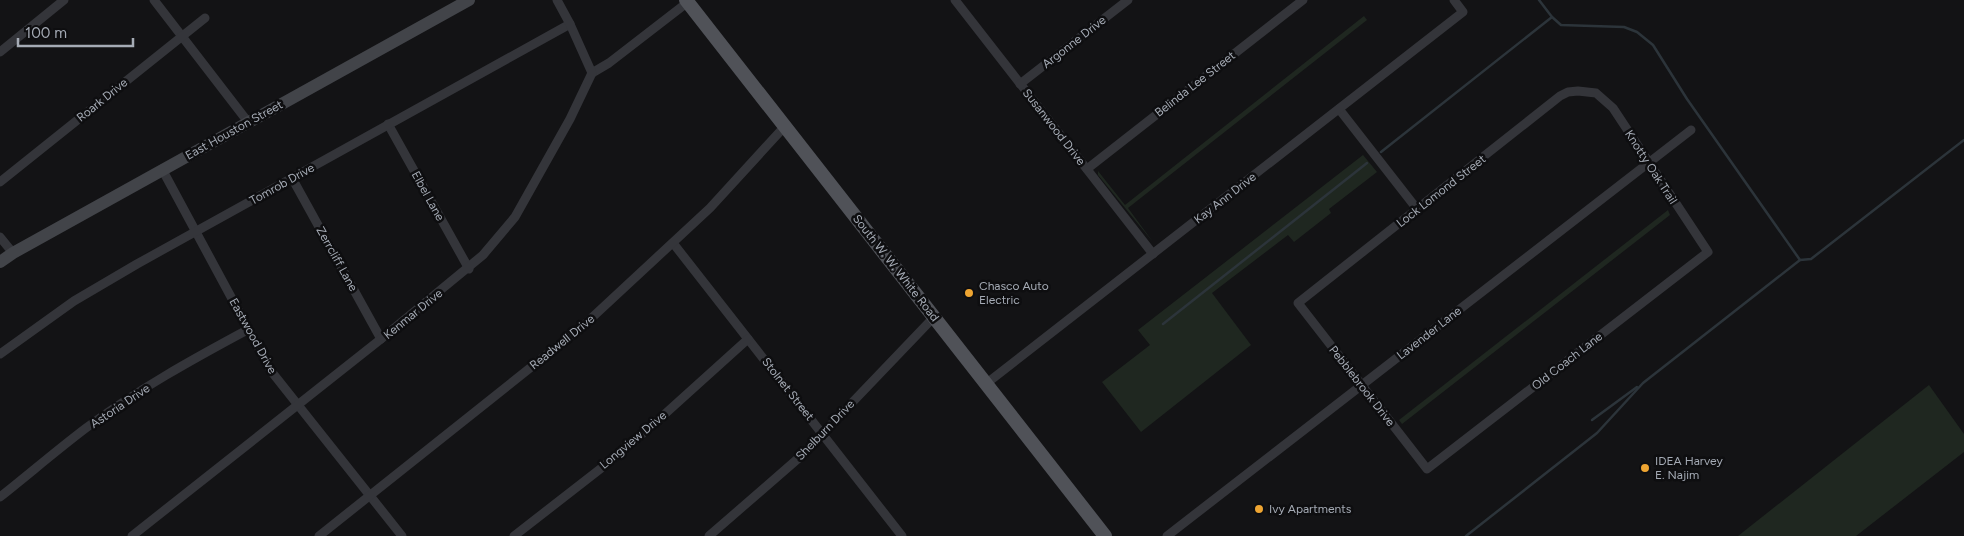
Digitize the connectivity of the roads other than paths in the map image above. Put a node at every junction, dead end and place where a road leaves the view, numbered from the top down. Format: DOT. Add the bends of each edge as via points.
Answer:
graph roads {
  1 [pos="64,0"];
  2 [pos="154,0"];
  3 [pos="469,0"];
  4 [pos="557,0"];
  5 [pos="955,0"];
  6 [pos="1128,0"];
  7 [pos="1303,0"];
  8 [pos="1454,0"];
  9 [pos="687,1"];
  10 [pos="205,18"];
  11 [pos="570,24"];
  12 [pos="182,36"];
  13 [pos="0,52"];
  14 [pos="592,73"];
  15 [pos="1020,84"];
  16 [pos="1588,91"];
  17 [pos="1339,109"];
  18 [pos="248,122"];
  19 [pos="388,124"];
  20 [pos="786,125"];
  21 [pos="1691,130"];
  22 [pos="1648,163"];
  23 [pos="1086,168"];
  24 [pos="162,169"];
  25 [pos="292,178"];
  26 [pos="0,182"];
  27 [pos="1417,209"];
  28 [pos="196,231"];
  29 [pos="0,237"];
  30 [pos="673,243"];
  31 [pos="1708,252"];
  32 [pos="13,253"];
  33 [pos="1153,254"];
  34 [pos="0,262"];
  35 [pos="469,268"];
  36 [pos="1298,302"];
  37 [pos="934,317"];
  38 [pos="249,329"];
  39 [pos="382,339"];
  40 [pos="748,339"];
  41 [pos="0,354"];
  42 [pos="987,383"];
  43 [pos="1362,385"];
  44 [pos="297,405"];
  45 [pos="823,434"];
  46 [pos="1427,469"];
  47 [pos="368,496"];
  48 [pos="0,497"];
  49 [pos="897,534"];
  50 [pos="132,536"];
  51 [pos="319,536"];
  52 [pos="402,536"];
  53 [pos="514,536"];
  54 [pos="709,536"];
  55 [pos="1105,536"];
  56 [pos="1167,536"];
  1 -- 13 [label="street"];
  2 -- 12 [label="street"];
  3 -- 18 [label="main road, East Houston Street"];
  4 -- 11 [label="street"];
  5 -- 15 [label="street, Susanwood Drive"];
  6 -- 15 [label="street, Argonne Drive"];
  7 -- 23 [label="street, Belinda Lee Street"];
  8 -- 17 [label="street, Kay Ann Drive" via="1463,12"];
  9 -- 14 [label="street"];
  9 -- 20 [label="main road, South W. W. White Road"];
  10 -- 12 [label="street, Roark Drive"];
  11 -- 14 [label="street"];
  11 -- 19 [label="street, Tomrob Drive"];
  12 -- 18 [label="street"];
  12 -- 26 [label="street, Roark Drive"];
  14 -- 35 [label="street, Kenmar Drive" via="515,218"];
  15 -- 23 [label="street, Susanwood Drive"];
  16 -- 22 [label="street, Knotty Oak Trail" via="1596,92 1613,108"];
  16 -- 27 [label="street, Lock Lomond Street" via="1568,92 1560,96"];
  17 -- 27 [label="street"];
  17 -- 33 [label="street, Kay Ann Drive"];
  18 -- 24 [label="main road, East Houston Street"];
  19 -- 25 [label="street, Tomrob Drive"];
  19 -- 35 [label="street, Elbel Lane"];
  20 -- 30 [label="street, Readwell Drive" via="738,179"];
  20 -- 37 [label="main road, South W. W. White Road"];
  21 -- 22 [label="street, Lavender Lane"];
  22 -- 31 [label="street, Knotty Oak Trail"];
  22 -- 43 [label="street, Lavender Lane"];
  23 -- 33 [label="street, Susanwood Drive"];
  24 -- 28 [label="street, Eastwood Drive"];
  24 -- 32 [label="main road, East Houston Street"];
  25 -- 28 [label="street, Tomrob Drive"];
  25 -- 39 [label="street, Zerrcliff Lane"];
  27 -- 36 [label="street, Lock Lomond Street"];
  28 -- 38 [label="street, Eastwood Drive"];
  28 -- 41 [label="street, Tomrob Drive" via="74,301"];
  29 -- 32 [label="street"];
  30 -- 40 [label="street, Stolnet Street"];
  30 -- 47 [label="street, Readwell Drive" via="584,325"];
  31 -- 46 [label="street, Old Coach Lane"];
  32 -- 34 [label="main road, East Houston Street"];
  33 -- 42 [label="street, Kay Ann Drive"];
  35 -- 39 [label="street, Kenmar Drive"];
  36 -- 43 [label="street, Pebblebrook Drive"];
  37 -- 42 [label="main road, South W. W. White Road"];
  37 -- 45 [label="street, Shelburn Drive"];
  38 -- 44 [label="street, Eastwood Drive" via="271,371"];
  38 -- 48 [label="street, Astoria Drive" via="116,407"];
  39 -- 44 [label="street, Kenmar Drive"];
  40 -- 45 [label="street, Stolnet Street"];
  40 -- 53 [label="street, Longview Drive" via="656,422"];
  42 -- 55 [label="main road, South W. W. White Road"];
  43 -- 46 [label="street, Pebblebrook Drive"];
  43 -- 56 [label="street, Lavender Lane"];
  44 -- 47 [label="street, Eastwood Drive"];
  44 -- 50 [label="street, Kenmar Drive"];
  45 -- 49 [label="street, Stolnet Street"];
  45 -- 54 [label="street, Shelburn Drive"];
  47 -- 51 [label="street, Readwell Drive"];
  47 -- 52 [label="street, Eastwood Drive"];
}
